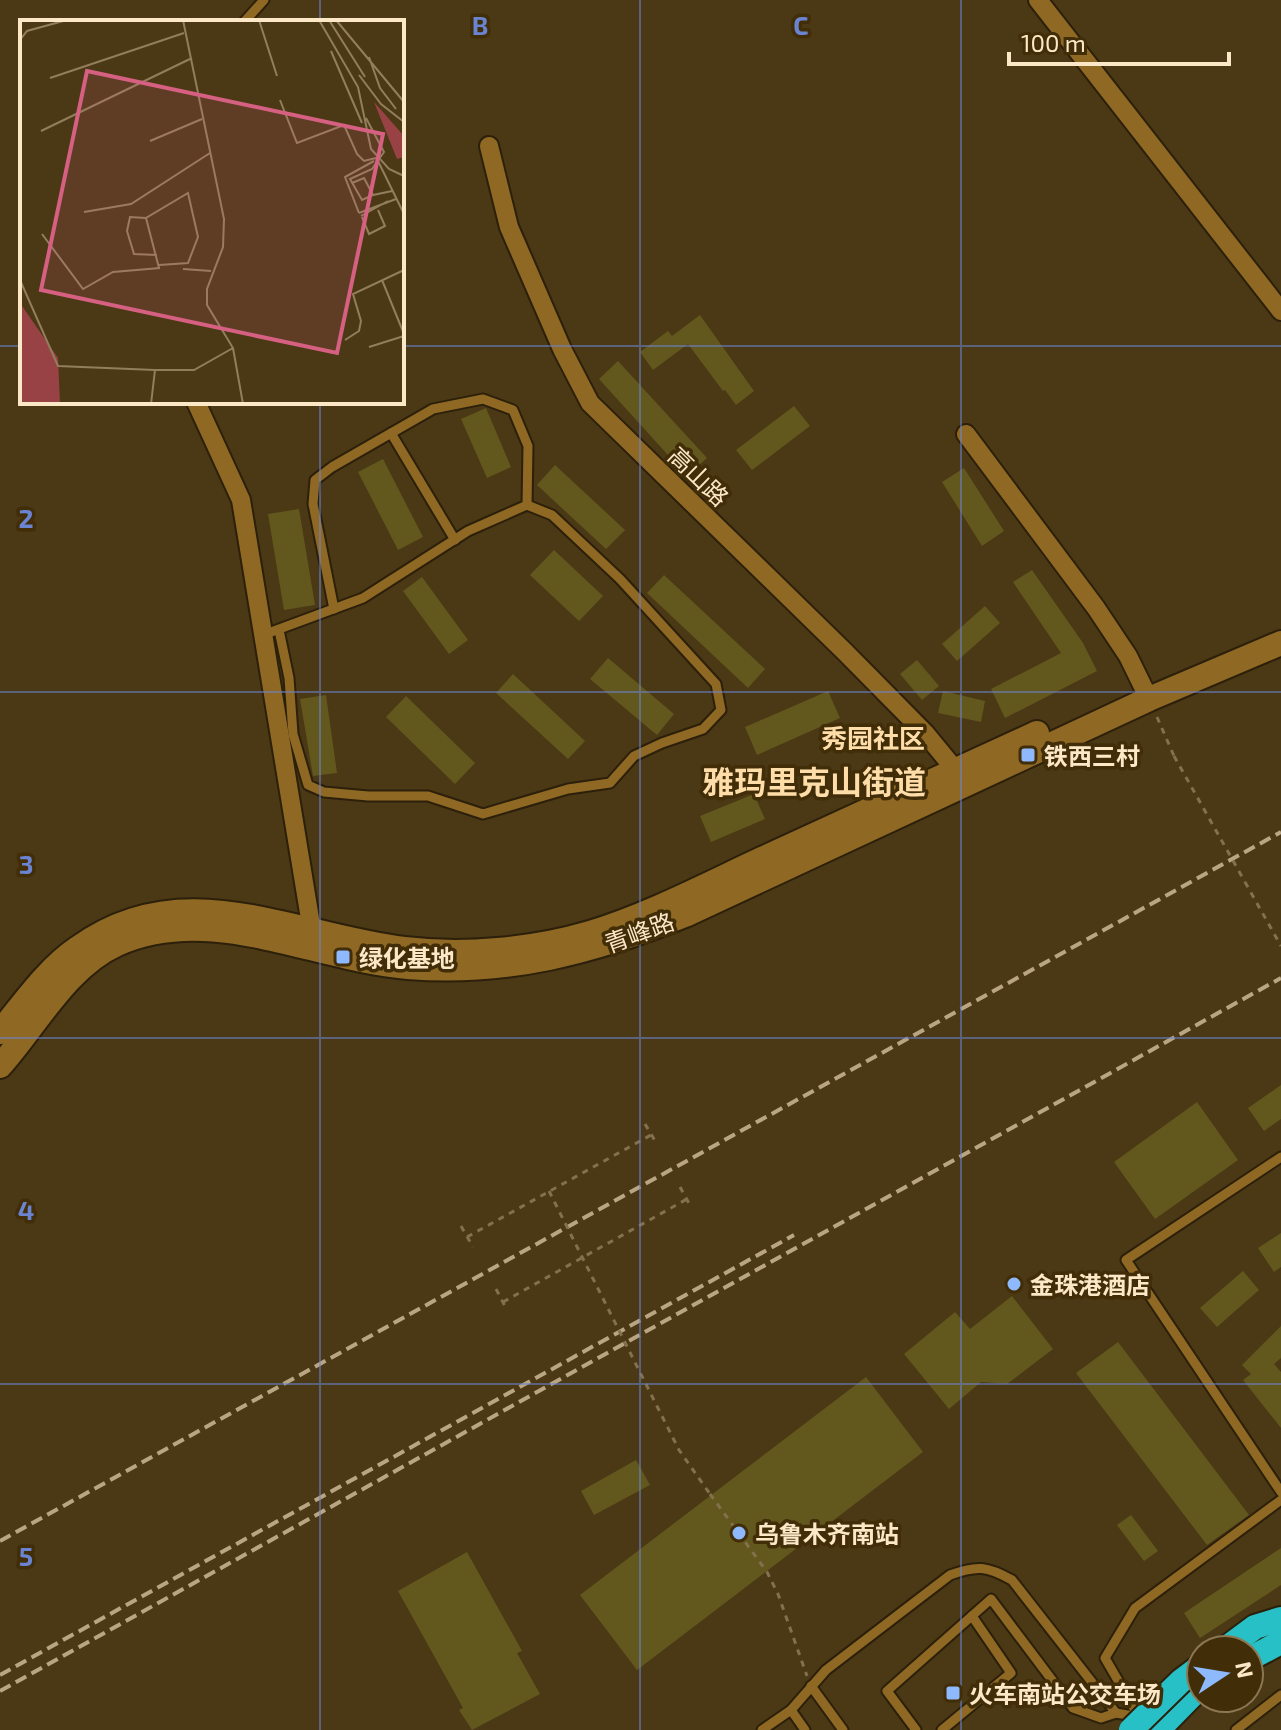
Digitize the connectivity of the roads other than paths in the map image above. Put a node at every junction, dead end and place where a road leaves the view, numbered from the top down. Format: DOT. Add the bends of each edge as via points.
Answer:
graph roads {
  1 [pos="264,0"];
  2 [pos="1038,0"];
  3 [pos="246,20"];
  4 [pos="489,146"];
  5 [pos="1281,311"];
  6 [pos="197,404"];
  7 [pos="391,433"];
  8 [pos="966,434"];
  9 [pos="527,505"];
  10 [pos="455,540"];
  11 [pos="334,609"];
  12 [pos="1281,627"];
  13 [pos="271,632"];
  14 [pos="1281,643"];
  15 [pos="1145,692"];
  16 [pos="961,776"];
  17 [pos="312,931"];
  18 [pos="0,1032"];
  19 [pos="0,1066"];
  20 [pos="1281,1157"];
  21 [pos="1281,1492"];
  22 [pos="1281,1500"];
  23 [pos="972,1616"];
  24 [pos="1281,1619"];
  25 [pos="1246,1634"];
  26 [pos="1185,1678"];
  27 [pos="811,1686"];
  28 [pos="1281,1695"];
  29 [pos="1185,1696"];
  30 [pos="791,1710"];
  31 [pos="1140,1724"];
  32 [pos="762,1730"];
  33 [pos="805,1730"];
  34 [pos="843,1730"];
  35 [pos="916,1730"];
  36 [pos="942,1730"];
  37 [pos="1236,1730"];
  1 -- 3 [label="lane"];
  2 -- 5 [label="street"];
  4 -- 16 [label="street, 高山路" via="509,227 590,403 845,652"];
  6 -- 13 [label="street" via="241,500"];
  7 -- 9 [label="lane" via="433,409 483,399 513,410 528,446"];
  7 -- 10 [label="lane"];
  7 -- 11 [label="lane" via="315,480 313,504"];
  8 -- 15 [label="street" via="1096,608"];
  9 -- 10 [label="lane"];
  9 -- 13 [label="lane" via="552,515 620,579 716,684 721,710 703,729 634,756 610,783 568,789 483,814 428,796 324,792 308,785 293,734 289,678"];
  10 -- 11 [label="lane" via="363,598"];
  11 -- 13 [label="lane"];
  12 -- 15 [label="main road, 青峰路"];
  13 -- 17 [label="street"];
  14 -- 15 [label="main road, 青峰路"];
  15 -- 16 [label="main road, 青峰路"];
  16 -- 17 [label="main road, 青峰路" via="589,933 448,952 368,944"];
  16 -- 19 [label="main road, 青峰路" via="685,915 616,942 550,959 471,968 407,967 201,928 145,934 114,945 73,976"];
  17 -- 18 [label="main road, 青峰路" via="200,910 147,916 77,949 45,977"];
  20 -- 21 [label="lane" via="1126,1260"];
  22 -- 31 [label="lane" via="1135,1608 1105,1658"];
  23 -- 31 [label="lane" via="991,1599 1073,1708"];
  23 -- 35 [label="lane" via="887,1691"];
  23 -- 36 [label="lane" via="1011,1673"];
  24 -- 25 [label="highway"];
  26 -- 31 [label="highway, bridge"];
  27 -- 30 [label="lane"];
  27 -- 31 [label="lane" via="950,1575 971,1567 993,1569 1012,1580"];
  27 -- 34 [label="lane"];
  28 -- 37 [label="lane"];
  29 -- 31 [label="highway"];
  30 -- 32 [label="lane"];
  30 -- 33 [label="lane"];
}
